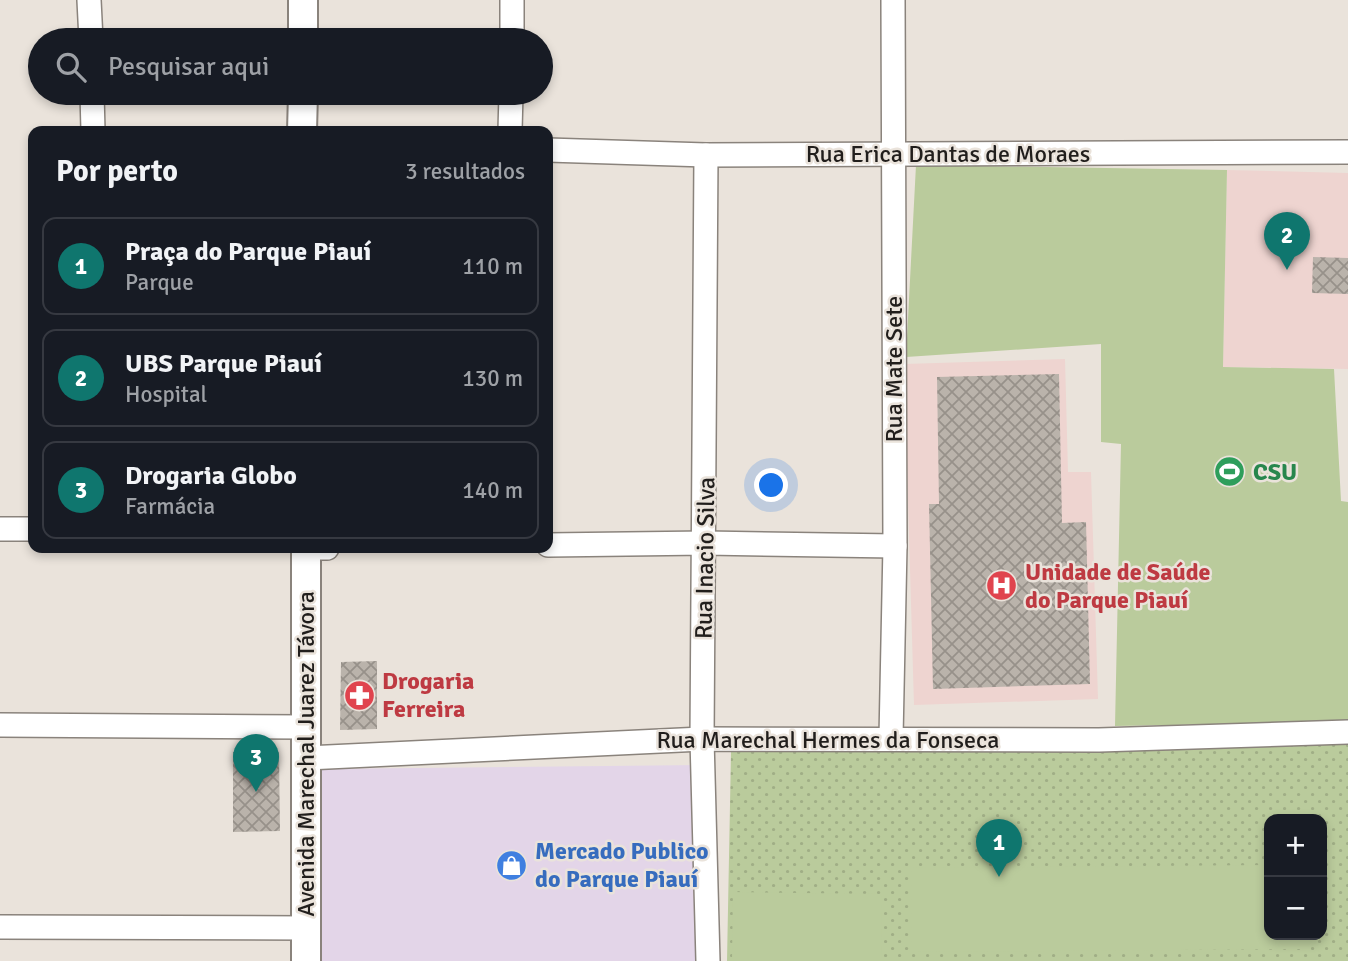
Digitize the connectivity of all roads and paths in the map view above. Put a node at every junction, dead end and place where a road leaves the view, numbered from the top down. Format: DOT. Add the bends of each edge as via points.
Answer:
graph roads {
  1 [pos="89,0"];
  2 [pos="303,0"];
  3 [pos="512,0"];
  4 [pos="893,0"];
  5 [pos="90,28"];
  6 [pos="303,28"];
  7 [pos="512,28"];
  8 [pos="92,105"];
  9 [pos="303,105"];
  10 [pos="511,105"];
  11 [pos="93,126"];
  12 [pos="303,126"];
  13 [pos="510,126"];
  14 [pos="553,150"];
  15 [pos="1348,152"];
  16 [pos="892,154"];
  17 [pos="706,155"];
  18 [pos="0,529"];
  19 [pos="28,529"];
  20 [pos="706,542"];
  21 [pos="553,545"];
  22 [pos="895,546"];
  23 [pos="306,553"];
  24 [pos="0,725"];
  25 [pos="306,727"];
  26 [pos="1348,732"];
  27 [pos="891,737"];
  28 [pos="702,739"];
  29 [pos="307,758"];
  30 [pos="0,927"];
  31 [pos="306,928"];
  32 [pos="306,961"];
  33 [pos="708,961"];
  1 -- 5 [label="street"];
  2 -- 6 [label="street"];
  3 -- 7 [label="street"];
  4 -- 16 [label="street, Rua Mate Sete"];
  8 -- 11 [label="street"];
  9 -- 12 [label="street"];
  10 -- 13 [label="street"];
  14 -- 17 [label="street, Rua Erica Dantas de Moraes"];
  15 -- 16 [label="street, Rua Erica Dantas de Moraes"];
  16 -- 17 [label="street, Rua Erica Dantas de Moraes"];
  16 -- 22 [label="street, Rua Mate Sete"];
  17 -- 20 [label="street, Rua Inacio Silva"];
  18 -- 19 [label="street"];
  20 -- 21 [label="street"];
  20 -- 22 [label="street"];
  20 -- 28 [label="street, Rua Inacio Silva"];
  22 -- 27 [label="street, Rua Mate Sete"];
  23 -- 25 [label="street, Avenida Marechal Juarez Távora"];
  24 -- 25 [label="street"];
  25 -- 29 [label="street, Avenida Marechal Juarez Távora"];
  26 -- 27 [label="street, Rua Marechal Hermes da Fonseca" via="1099,740"];
  27 -- 28 [label="street, Rua Marechal Hermes da Fonseca"];
  28 -- 29 [label="street, Rua Marechal Hermes da Fonseca"];
  28 -- 33 [label="street, Rua Inacio Silva"];
  29 -- 31 [label="street, Avenida Marechal Juarez Távora"];
  30 -- 31 [label="street"];
  31 -- 32 [label="street, Avenida Marechal Juarez Távora"];
}
